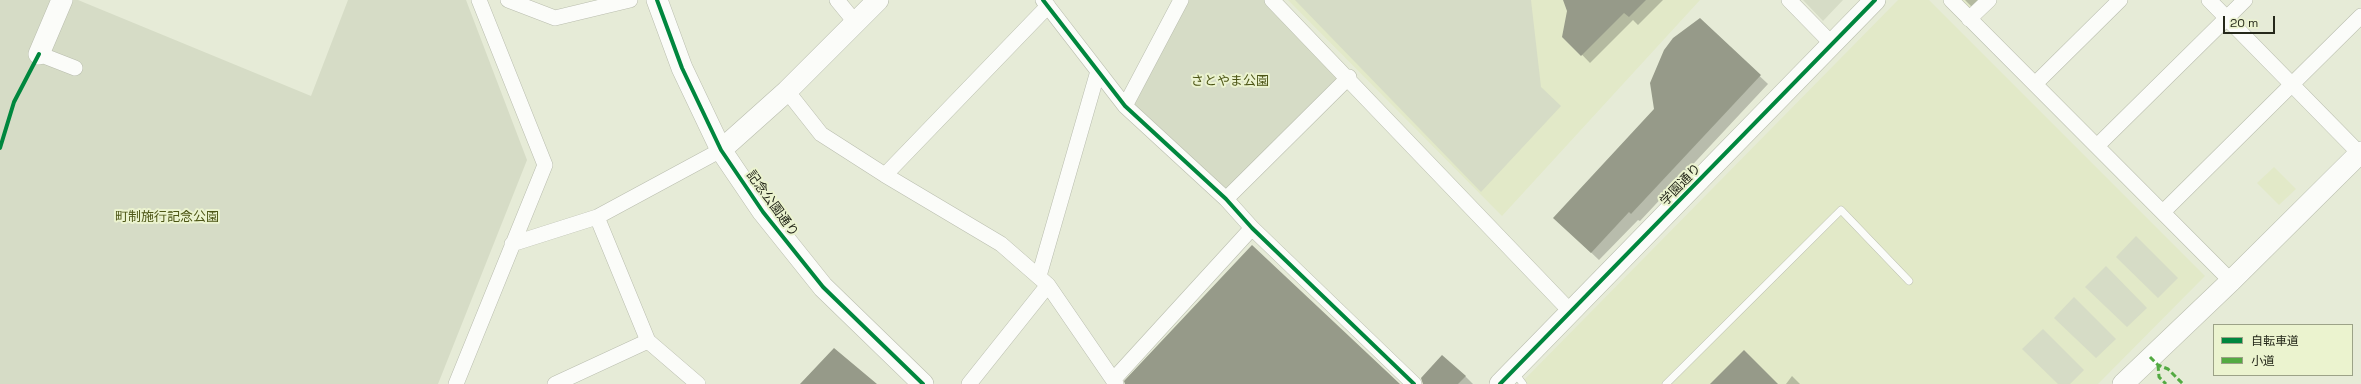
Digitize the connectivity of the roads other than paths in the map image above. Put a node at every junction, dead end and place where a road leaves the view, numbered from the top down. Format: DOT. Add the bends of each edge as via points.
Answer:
graph roads {
  1 [pos="62,0"];
  2 [pos="479,0"];
  3 [pos="508,0"];
  4 [pos="630,0"];
  5 [pos="658,0"];
  6 [pos="837,0"];
  7 [pos="878,0"];
  8 [pos="1181,0"];
  9 [pos="1272,0"];
  10 [pos="1789,0"];
  11 [pos="1875,0"];
  12 [pos="1951,0"];
  13 [pos="1988,0"];
  14 [pos="2120,0"];
  15 [pos="2210,0"];
  16 [pos="2245,0"];
  17 [pos="1046,3"];
  18 [pos="2361,16"];
  19 [pos="2227,18"];
  20 [pos="1969,19"];
  21 [pos="854,22"];
  22 [pos="1832,44"];
  23 [pos="39,54"];
  24 [pos="75,68"];
  25 [pos="1098,71"];
  26 [pos="1349,77"];
  27 [pos="2035,84"];
  28 [pos="2292,84"];
  29 [pos="787,90"];
  30 [pos="1125,106"];
  31 [pos="2097,146"];
  32 [pos="721,150"];
  33 [pos="2360,153"];
  34 [pos="885,175"];
  35 [pos="1226,199"];
  36 [pos="2163,212"];
  37 [pos="597,217"];
  38 [pos="1252,228"];
  39 [pos="512,244"];
  40 [pos="1044,281"];
  41 [pos="1909,281"];
  42 [pos="2231,281"];
  43 [pos="1571,312"];
  44 [pos="648,341"];
  45 [pos="1512,380"];
  46 [pos="1115,382"];
  47 [pos="456,384"];
  48 [pos="555,384"];
  49 [pos="698,384"];
  50 [pos="923,384"];
  51 [pos="969,384"];
  52 [pos="1414,384"];
  53 [pos="1666,384"];
  54 [pos="2123,384"];
  1 -- 23 [label="street"];
  2 -- 39 [label="street" via="545,165"];
  3 -- 4 [label="street" via="555,18"];
  5 -- 32 [label="street, 記念公園通り" via="682,68"];
  6 -- 21 [label="street"];
  7 -- 21 [label="street"];
  8 -- 30 [label="street"];
  9 -- 26 [label="street"];
  10 -- 22 [label="street"];
  11 -- 22 [label="street, 学園通り"];
  12 -- 20 [label="street"];
  13 -- 20 [label="street"];
  14 -- 27 [label="street"];
  15 -- 19 [label="street"];
  16 -- 19 [label="street"];
  17 -- 25 [label="street"];
  17 -- 34 [label="street"];
  18 -- 28 [label="street"];
  19 -- 28 [label="street"];
  19 -- 31 [label="street"];
  20 -- 27 [label="street"];
  21 -- 29 [label="street"];
  22 -- 43 [label="street, 学園通り"];
  23 -- 24 [label="street"];
  25 -- 30 [label="street"];
  25 -- 40 [label="street"];
  26 -- 35 [label="street"];
  26 -- 43 [label="street"];
  27 -- 31 [label="street"];
  28 -- 33 [label="street"];
  28 -- 36 [label="street"];
  29 -- 32 [label="street"];
  29 -- 34 [label="street" via="821,134"];
  30 -- 35 [label="street"];
  31 -- 36 [label="street"];
  32 -- 37 [label="street"];
  32 -- 50 [label="street, 記念公園通り" via="762,212 823,287"];
  33 -- 42 [label="street"];
  34 -- 40 [label="street" via="1001,244"];
  35 -- 38 [label="street"];
  36 -- 42 [label="street"];
  37 -- 39 [label="street"];
  37 -- 44 [label="street"];
  38 -- 46 [label="street"];
  38 -- 52 [label="street"];
  39 -- 47 [label="street"];
  40 -- 46 [label="street"];
  40 -- 51 [label="street"];
  41 -- 53 [label="lane" via="1841,210"];
  42 -- 54 [label="street"];
  43 -- 45 [label="street, 学園通り"];
  44 -- 48 [label="street"];
  44 -- 49 [label="street"];
}
